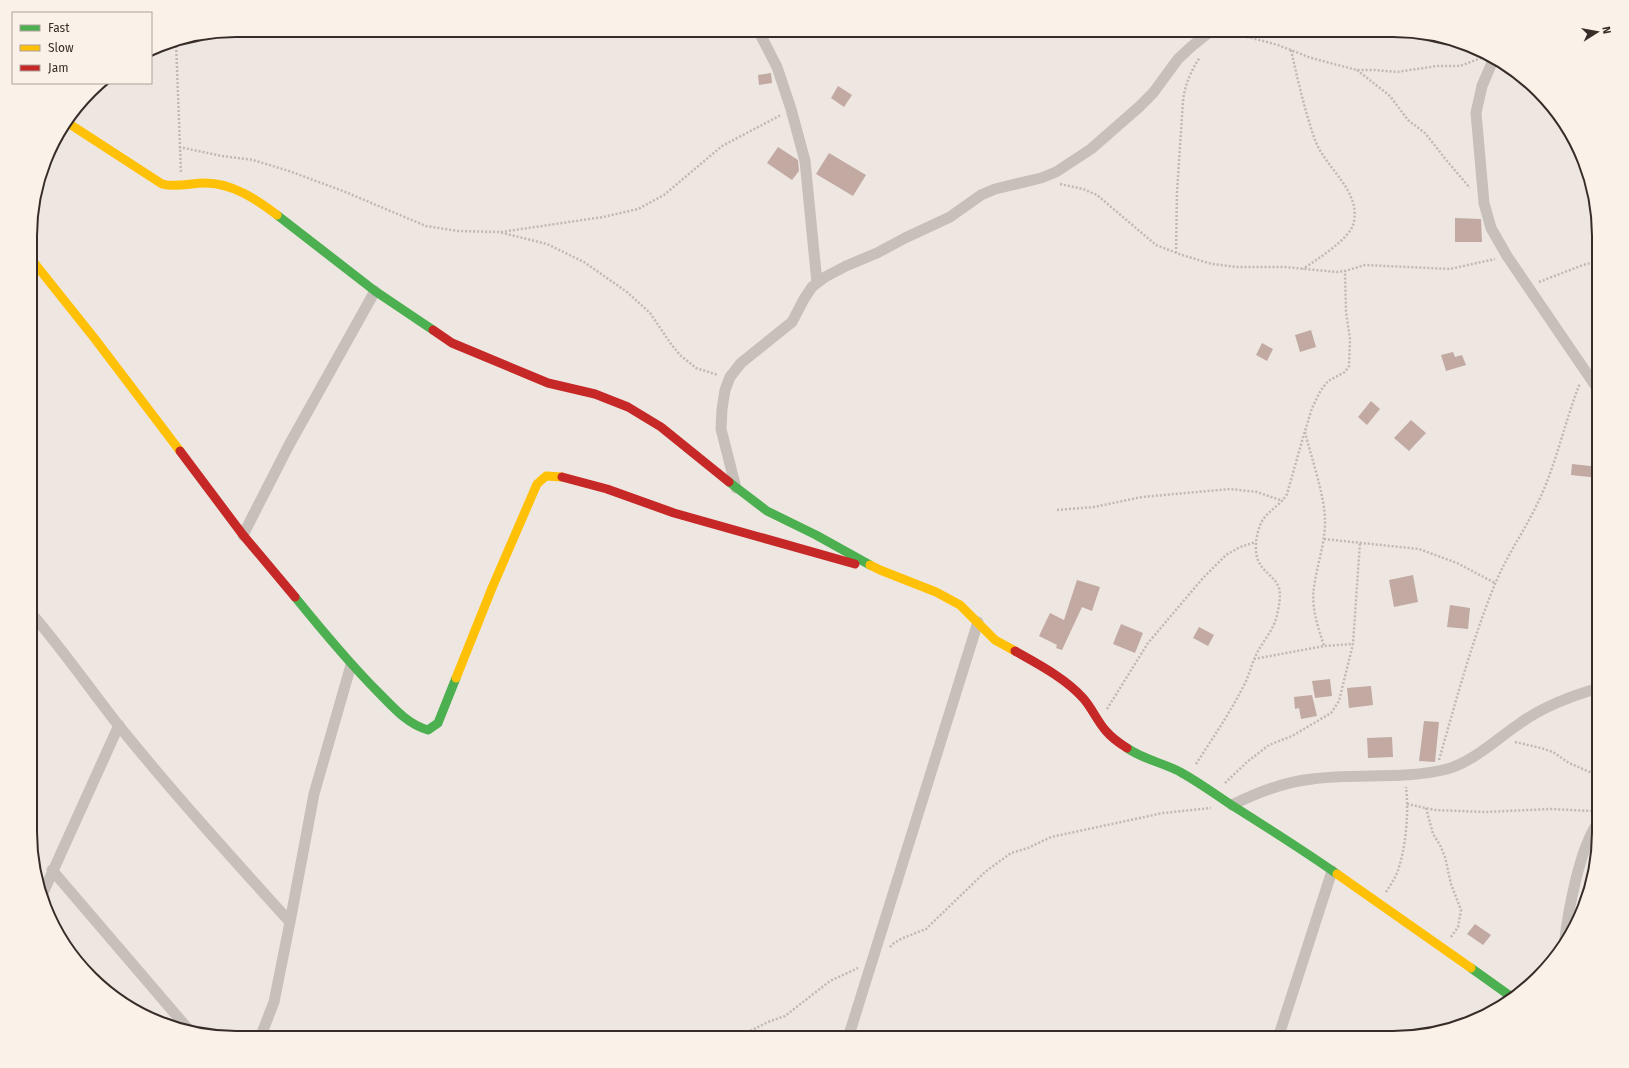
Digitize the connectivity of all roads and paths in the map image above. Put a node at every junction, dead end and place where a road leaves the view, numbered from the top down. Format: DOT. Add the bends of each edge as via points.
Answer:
graph roads {
  1 [pos="762,37"];
  2 [pos="1204,37"];
  3 [pos="1247,37"];
  4 [pos="176,47"];
  5 [pos="1291,50"];
  6 [pos="1203,52"];
  7 [pos="1483,59"];
  8 [pos="1488,61"];
  9 [pos="1357,70"];
  10 [pos="791,109"];
  11 [pos="71,126"];
  12 [pos="179,147"];
  13 [pos="1042,178"];
  14 [pos="177,187"];
  15 [pos="1484,203"];
  16 [pos="499,232"];
  17 [pos="1176,253"];
  18 [pos="1507,256"];
  19 [pos="1592,263"];
  20 [pos="37,266"];
  21 [pos="1303,269"];
  22 [pos="1345,271"];
  23 [pos="817,283"];
  24 [pos="1528,287"];
  25 [pos="375,291"];
  26 [pos="1585,372"];
  27 [pos="730,377"];
  28 [pos="1592,382"];
  29 [pos="1305,431"];
  30 [pos="736,488"];
  31 [pos="1283,501"];
  32 [pos="1057,510"];
  33 [pos="243,535"];
  34 [pos="1324,539"];
  35 [pos="1256,542"];
  36 [pos="1360,542"];
  37 [pos="880,570"];
  38 [pos="1496,583"];
  39 [pos="37,620"];
  40 [pos="978,622"];
  41 [pos="1353,644"];
  42 [pos="1324,646"];
  43 [pos="1254,660"];
  44 [pos="351,665"];
  45 [pos="1592,691"];
  46 [pos="1099,722"];
  47 [pos="119,726"];
  48 [pos="1498,739"];
  49 [pos="1436,771"];
  50 [pos="1592,773"];
  51 [pos="1405,775"];
  52 [pos="1188,776"];
  53 [pos="1215,793"];
  54 [pos="1231,804"];
  55 [pos="1407,804"];
  56 [pos="1426,808"];
  57 [pos="1592,811"];
  58 [pos="1592,834"];
  59 [pos="52,870"];
  60 [pos="1332,871"];
  61 [pos="45,887"];
  62 [pos="1378,903"];
  63 [pos="290,922"];
  64 [pos="1566,930"];
  65 [pos="889,948"];
  66 [pos="1442,949"];
  67 [pos="871,962"];
  68 [pos="1508,994"];
  69 [pos="184,1024"];
  70 [pos="263,1031"];
  71 [pos="750,1031"];
  72 [pos="850,1031"];
  73 [pos="1280,1031"];
  1 -- 10 [label="street" via="777,67"];
  2 -- 13 [label="street" via="1178,59 1153,93 1115,129 1091,149"];
  3 -- 5 [label="path"];
  4 -- 12 [label="path"];
  5 -- 9 [label="path"];
  5 -- 21 [label="path" via="1300,89 1320,152 1344,183 1354,211 1353,226 1347,234"];
  6 -- 17 [label="path" via="1192,69 1184,91 1177,192"];
  7 -- 9 [label="path" via="1460,66 1437,66 1396,72"];
  8 -- 15 [label="street" via="1476,113"];
  9 -- 15 [label="path" via="1390,96 1408,120 1425,133"];
  10 -- 16 [label="path" via="722,146 664,195 638,209 603,217"];
  10 -- 23 [label="street" via="805,161"];
  11 -- 14 [label="street" via="162,184"];
  12 -- 14 [label="path" via="181,173"];
  12 -- 16 [label="path" via="253,160 288,171 426,226 458,231"];
  13 -- 17 [label="path" via="1097,195 1156,245"];
  13 -- 23 [label="street" via="995,189 981,195 950,217 846,266"];
  14 -- 25 [label="street" via="208,183 257,200"];
  15 -- 18 [label="street" via="1491,228"];
  16 -- 27 [label="path" via="547,244 584,262 627,292 650,312 680,355 696,368"];
  17 -- 21 [label="path" via="1212,264"];
  18 -- 22 [label="path" via="1450,269 1365,265"];
  18 -- 24 [label="street"];
  19 -- 24 [label="path"];
  20 -- 33 [label="street" via="95,338"];
  21 -- 22 [label="path"];
  22 -- 29 [label="path" via="1349,366 1321,390"];
  23 -- 27 [label="street" via="804,299 792,322 741,363"];
  24 -- 26 [label="street"];
  25 -- 30 [label="street" via="452,343 548,383 595,394 628,407 661,427"];
  25 -- 33 [label="street" via="289,445"];
  26 -- 28 [label="street"];
  26 -- 38 [label="path" via="1540,498"];
  27 -- 30 [label="street" via="722,409 721,429"];
  29 -- 31 [label="path" via="1291,485"];
  29 -- 34 [label="path" via="1321,496 1325,519"];
  30 -- 37 [label="street" via="767,511"];
  31 -- 32 [label="path" via="1257,492 1230,489 1142,497 1094,507"];
  31 -- 35 [label="path" via="1264,517"];
  33 -- 44 [label="street"];
  34 -- 36 [label="path"];
  34 -- 42 [label="path" via="1314,588 1315,620"];
  35 -- 43 [label="path" via="1259,564 1276,583 1280,598 1277,617"];
  35 -- 46 [label="path" via="1226,555 1203,578 1148,643"];
  36 -- 38 [label="path" via="1419,549 1457,563"];
  36 -- 41 [label="path"];
  37 -- 40 [label="street" via="936,592 960,605"];
  37 -- 44 [label="street" via="674,513 606,489 556,476 546,476 537,484 438,723 428,730 418,728 399,713"];
  38 -- 49 [label="path" via="1460,686"];
  39 -- 47 [label="street"];
  40 -- 46 [label="street" via="994,640 1037,663 1070,686"];
  40 -- 67 [label="street"];
  41 -- 42 [label="path"];
  41 -- 53 [label="path" via="1339,701 1331,712 1292,736 1269,745"];
  42 -- 43 [label="path"];
  43 -- 52 [label="path" via="1230,712"];
  44 -- 63 [label="street" via="314,794"];
  45 -- 48 [label="street" via="1546,708"];
  46 -- 52 [label="street" via="1116,741 1129,750"];
  47 -- 59 [label="street"];
  47 -- 63 [label="street"];
  48 -- 49 [label="street" via="1470,759 1448,769"];
  48 -- 50 [label="path" via="1553,752 1569,763"];
  49 -- 51 [label="street"];
  51 -- 54 [label="street" via="1312,779 1252,795"];
  51 -- 55 [label="path"];
  52 -- 53 [label="street"];
  53 -- 54 [label="street"];
  54 -- 60 [label="street"];
  54 -- 65 [label="path" via="1163,813 1051,837 1011,853 985,872 926,929 903,938"];
  55 -- 56 [label="path"];
  55 -- 62 [label="path" via="1401,859 1396,875"];
  56 -- 57 [label="path" via="1484,812 1550,809"];
  56 -- 66 [label="path" via="1433,834 1445,857 1451,884 1461,910 1458,927"];
  58 -- 64 [label="street" via="1579,870"];
  59 -- 61 [label="street"];
  59 -- 69 [label="street"];
  60 -- 62 [label="street"];
  60 -- 73 [label="street"];
  62 -- 66 [label="street"];
  63 -- 70 [label="street" via="274,1002"];
  66 -- 68 [label="street"];
  67 -- 71 [label="path" via="830,981 785,1016"];
  67 -- 72 [label="street"];
}
